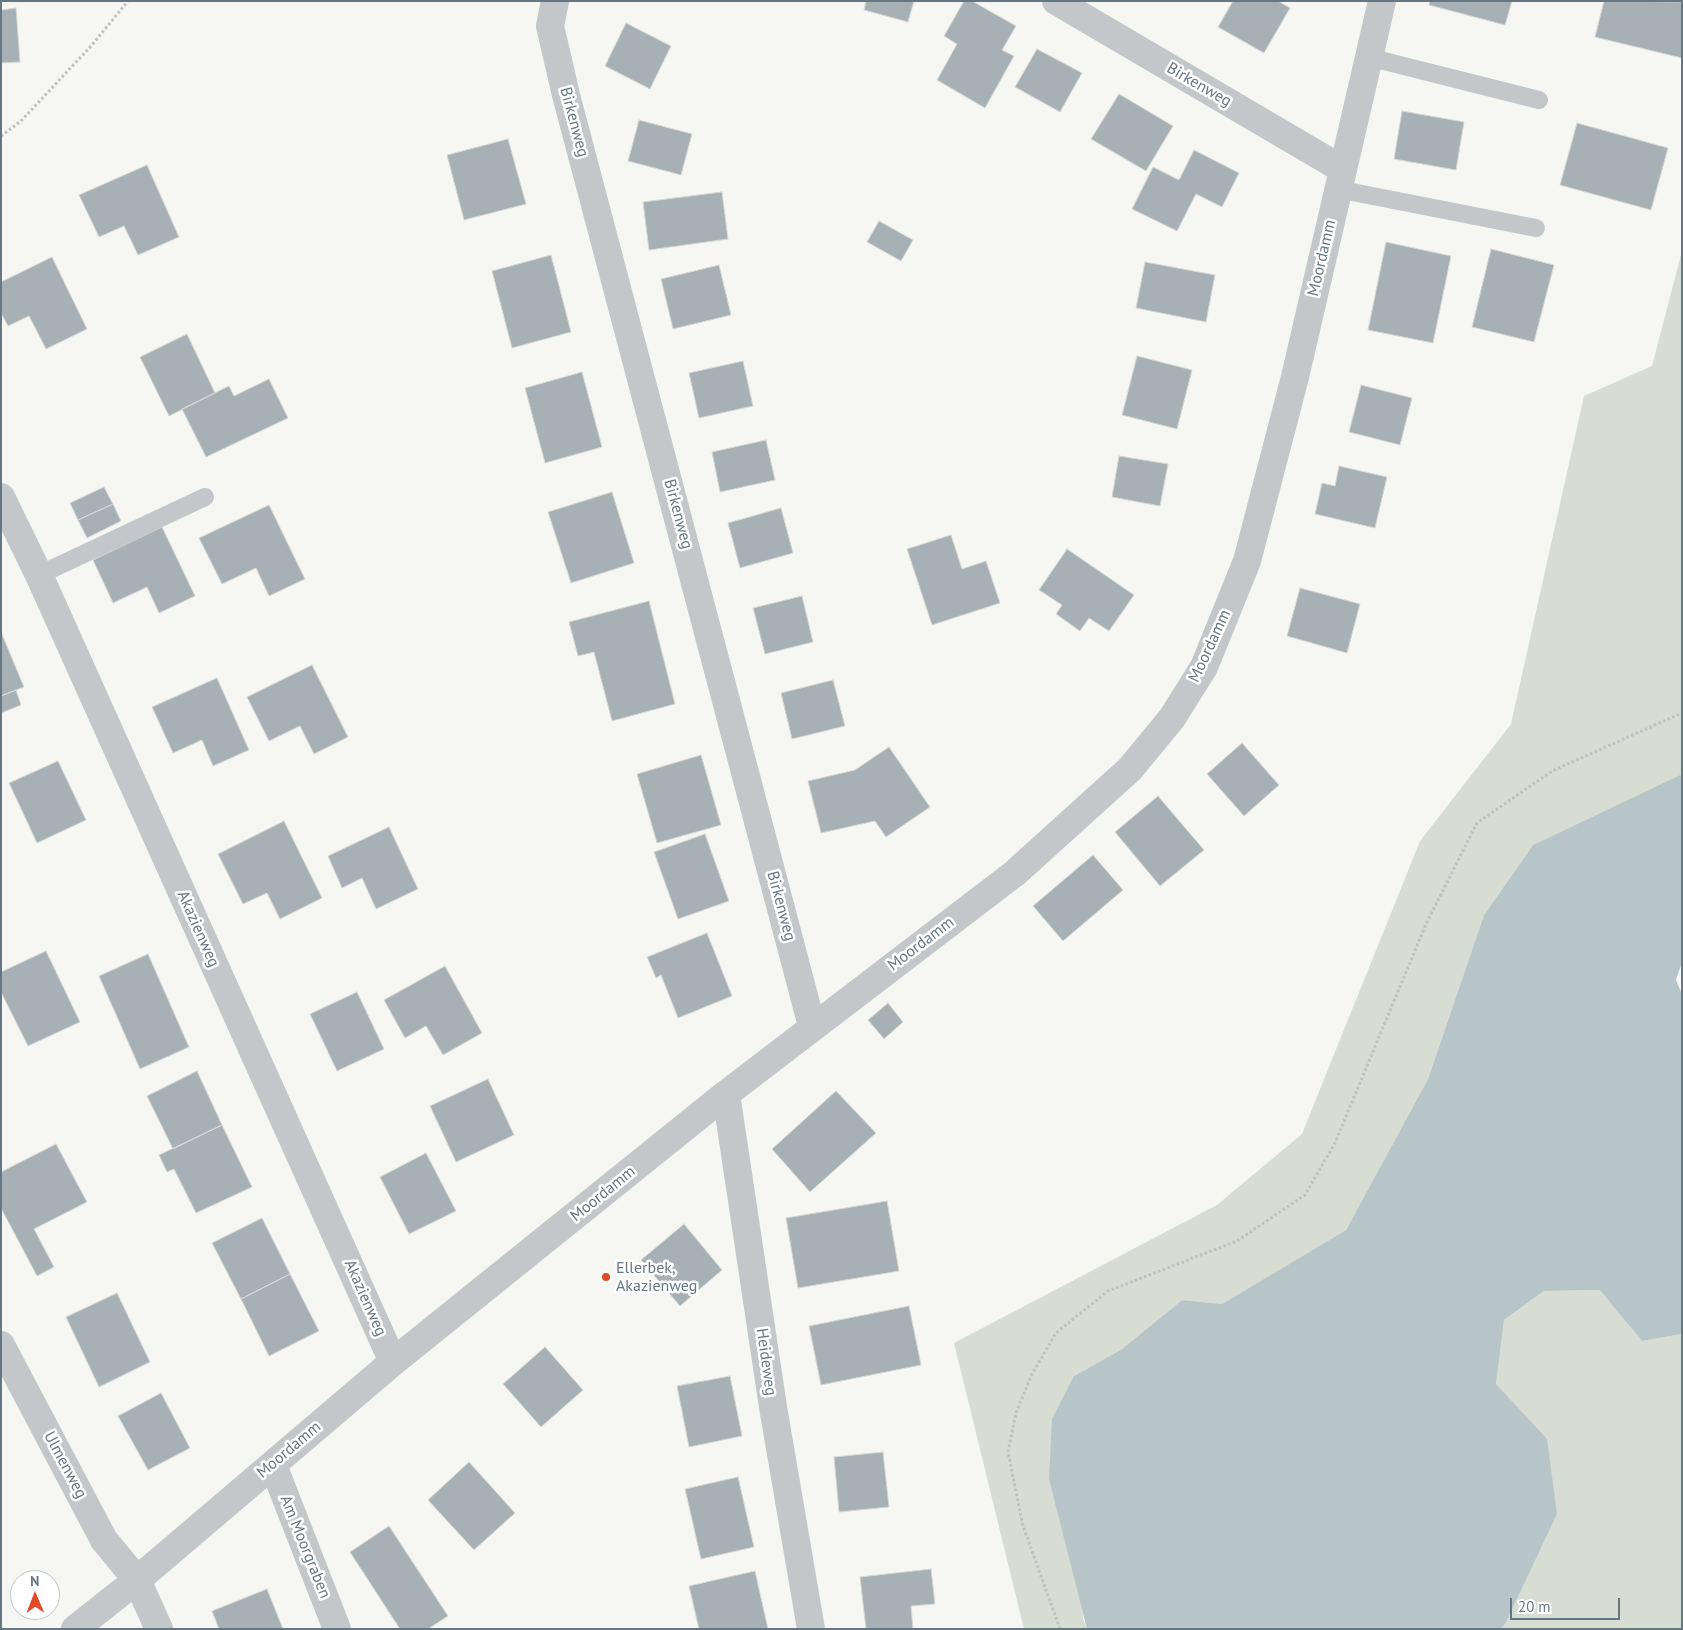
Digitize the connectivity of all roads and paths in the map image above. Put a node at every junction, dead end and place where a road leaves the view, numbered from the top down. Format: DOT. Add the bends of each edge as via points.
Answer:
graph roads {
  1 [pos="128,1"];
  2 [pos="555,1"];
  3 [pos="1056,1"];
  4 [pos="1382,1"];
  5 [pos="1368,57"];
  6 [pos="1539,100"];
  7 [pos="1,136"];
  8 [pos="1340,179"];
  9 [pos="1536,228"];
  10 [pos="1,496"];
  11 [pos="205,497"];
  12 [pos="39,575"];
  13 [pos="1682,713"];
  14 [pos="812,1026"];
  15 [pos="726,1094"];
  16 [pos="1,1346"];
  17 [pos="394,1362"];
  18 [pos="273,1465"];
  19 [pos="137,1580"];
  20 [pos="75,1629"];
  21 [pos="159,1629"];
  22 [pos="337,1629"];
  23 [pos="811,1629"];
  24 [pos="1060,1629"];
  1 -- 7 [label="path" via="92,45 20,121"];
  2 -- 14 [label="street, Birkenweg" via="550,26 566,95"];
  3 -- 8 [label="street, Birkenweg"];
  4 -- 5 [label="street, Moordamm"];
  5 -- 6 [label="lane"];
  5 -- 8 [label="street, Moordamm"];
  8 -- 9 [label="lane"];
  8 -- 14 [label="street, Moordamm" via="1295,377 1247,561 1204,667 1172,718 1130,769 1070,824 1015,873"];
  10 -- 12 [label="street, Akazienweg"];
  11 -- 12 [label="lane"];
  12 -- 17 [label="street, Akazienweg"];
  13 -- 24 [label="path" via="1552,771 1477,823 1426,924 1335,1143 1304,1195 1238,1241 1108,1291 1056,1333 1032,1374 1016,1413 1008,1452 1023,1526"];
  14 -- 15 [label="street, Moordamm"];
  15 -- 17 [label="street, Moordamm"];
  15 -- 23 [label="street, Heideweg" via="773,1407"];
  16 -- 19 [label="street, Ulmenweg" via="104,1540"];
  17 -- 18 [label="street, Moordamm"];
  18 -- 19 [label="street, Moordamm"];
  18 -- 22 [label="street, Am Moorgraben"];
  19 -- 20 [label="street, Moordamm"];
  19 -- 21 [label="street, Ulmenweg"];
}
